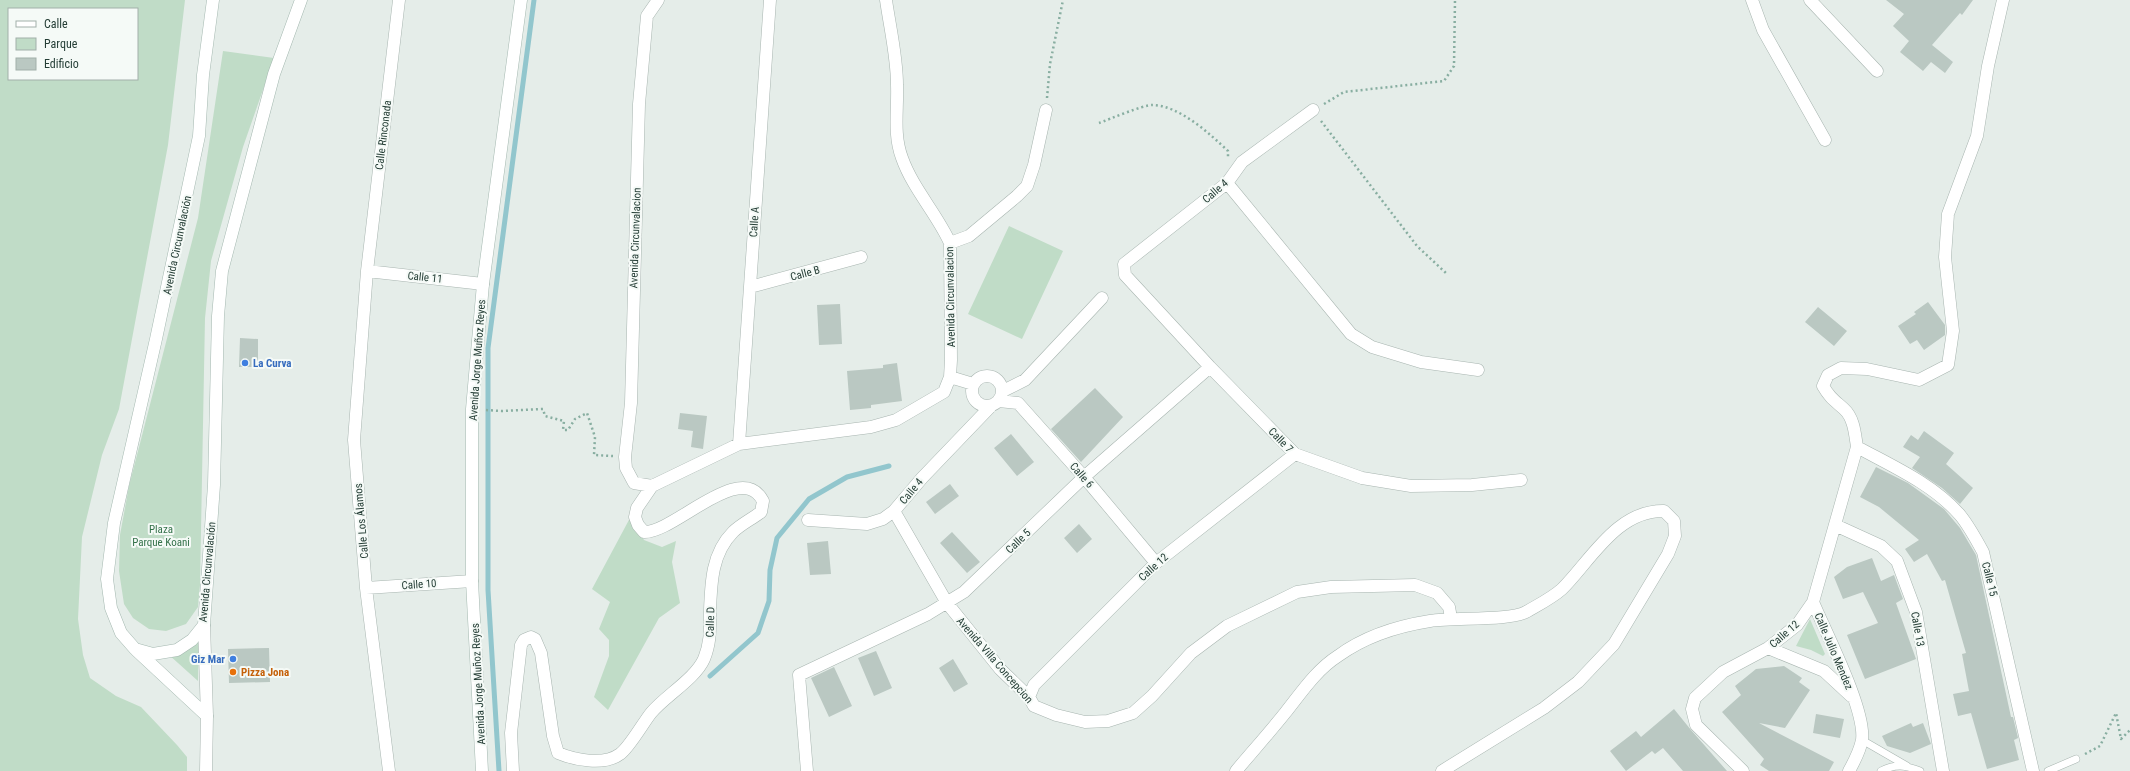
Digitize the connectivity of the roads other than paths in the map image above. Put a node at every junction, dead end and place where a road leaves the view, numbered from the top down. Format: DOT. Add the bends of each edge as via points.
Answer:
graph roads {
  1 [pos="213,0"];
  2 [pos="301,0"];
  3 [pos="399,0"];
  4 [pos="520,0"];
  5 [pos="658,0"];
  6 [pos="770,0"];
  7 [pos="886,0"];
  8 [pos="1752,0"];
  9 [pos="1810,0"];
  10 [pos="2004,0"];
  11 [pos="1877,71"];
  12 [pos="1046,110"];
  13 [pos="1313,110"];
  14 [pos="1825,140"];
  15 [pos="1227,184"];
  16 [pos="950,243"];
  17 [pos="861,257"];
  18 [pos="367,271"];
  19 [pos="1125,275"];
  20 [pos="483,284"];
  21 [pos="750,287"];
  22 [pos="1102,298"];
  23 [pos="1210,367"];
  24 [pos="1478,370"];
  25 [pos="950,378"];
  26 [pos="973,384"];
  27 [pos="998,399"];
  28 [pos="739,444"];
  29 [pos="1857,447"];
  30 [pos="1295,454"];
  31 [pos="1084,477"];
  32 [pos="1521,480"];
  33 [pos="652,486"];
  34 [pos="894,511"];
  35 [pos="808,520"];
  36 [pos="1835,525"];
  37 [pos="1156,563"];
  38 [pos="472,581"];
  39 [pos="366,588"];
  40 [pos="1813,602"];
  41 [pos="947,603"];
  42 [pos="1451,618"];
  43 [pos="204,624"];
  44 [pos="1768,648"];
  45 [pos="135,649"];
  46 [pos="1029,697"];
  47 [pos="1855,700"];
  48 [pos="207,716"];
  49 [pos="1862,740"];
  50 [pos="2076,759"];
  51 [pos="1907,766"];
  52 [pos="206,771"];
  53 [pos="389,771"];
  54 [pos="482,771"];
  55 [pos="513,771"];
  56 [pos="807,771"];
  57 [pos="1236,771"];
  58 [pos="1442,771"];
  59 [pos="1743,771"];
  60 [pos="1849,771"];
  61 [pos="1882,771"];
  62 [pos="1920,771"];
  63 [pos="1943,771"];
  64 [pos="2033,771"];
  65 [pos="2048,771"];
  1 -- 45 [label="street, Avenida Circunvalación" via="203,75 200,136 114,523 107,578 111,608 121,633"];
  2 -- 43 [label="street, Avenida Circunvalación" via="274,74 222,271 218,316 214,485"];
  3 -- 18 [label="street, Calle Rinconada"];
  4 -- 20 [label="street, Avenida Jorge Muñoz Reyes"];
  5 -- 33 [label="street, Avenida Circunvalacion" via="647,16 639,104 630,403 625,457 626,468 634,483"];
  6 -- 21 [label="street, Calle A"];
  7 -- 16 [label="street, Avenida Circunvalacion" via="897,85 896,127 901,158"];
  8 -- 14 [label="street" via="1763,30"];
  9 -- 11 [label="street"];
  10 -- 29 [label="street" via="1988,66 1977,136 1948,214 1945,257 1953,331 1948,365 1919,380 1856,368 1841,368 1828,375 1823,386 1830,398 1845,410 1855,429"];
  12 -- 16 [label="street" via="1027,186 968,236"];
  13 -- 15 [label="street, Calle 4" via="1242,162"];
  15 -- 19 [label="street, Calle 4" via="1124,264"];
  15 -- 24 [label="street" via="1351,334 1372,347 1421,362"];
  16 -- 25 [label="street, Avenida Circunvalacion"];
  17 -- 21 [label="street, Calle B"];
  18 -- 20 [label="street, Calle 11"];
  18 -- 39 [label="street, Calle Los Álamos" via="354,440"];
  19 -- 23 [label="street, Calle 7"];
  20 -- 38 [label="street, Avenida Jorge Muñoz Reyes" via="472,408"];
  21 -- 28 [label="street, Calle A"];
  22 -- 27 [label="street, Calle 4" via="1025,380"];
  23 -- 30 [label="street, Calle 7"];
  23 -- 31 [label="street, Calle 5"];
  25 -- 26 [label="street"];
  25 -- 28 [label="street" via="944,392 896,420 871,427"];
  26 -- 27 [label="street" via="972,394 977,402 986,406"];
  26 -- 27 [label="street" via="982,376 988,375 999,380"];
  27 -- 31 [label="street, Calle 6" via="1018,403"];
  27 -- 34 [label="street, Calle 4"];
  28 -- 33 [label="street, Calle D"];
  29 -- 36 [label="street, Calle 12"];
  29 -- 64 [label="street, Calle 15" via="1924,484 1959,514 1983,552"];
  30 -- 32 [label="street, Calle 7" via="1362,478 1411,486 1472,485"];
  30 -- 37 [label="street, Calle 12"];
  31 -- 37 [label="street, Calle 6"];
  31 -- 41 [label="street, Calle 5" via="964,592"];
  33 -- 55 [label="street, Calle D" via="637,508 635,517 644,532 663,528 701,503 734,490 747,488 759,493 763,501 760,512 734,531 722,544 715,560 711,584 710,638 703,661 653,712 620,755 584,761 558,753 553,736 541,653 535,639 531,637 524,640 520,652 511,733"];
  34 -- 35 [label="street, Calle 4" via="883,519 867,524"];
  34 -- 41 [label="street, Avenida Villa Concepcion"];
  36 -- 40 [label="street, Calle 12"];
  36 -- 63 [label="street, Calle 13" via="1881,546 1897,562 1916,612"];
  37 -- 46 [label="street, Calle 12" via="1038,680"];
  38 -- 39 [label="street, Calle 10"];
  38 -- 54 [label="street, Avenida Jorge Muñoz Reyes"];
  39 -- 53 [label="street, Calle Los Álamos"];
  40 -- 44 [label="street, Calle 12" via="1797,625"];
  40 -- 47 [label="street, Calle Julio Mendez"];
  41 -- 46 [label="street, Avenida Villa Concepcion" via="1000,669"];
  41 -- 56 [label="street, Calle 5" via="799,675"];
  42 -- 46 [label="street, Avenida Villa Concepcion" via="1449,607 1437,593 1415,585 1331,587 1297,592 1227,626 1191,654 1133,713 1108,721 1085,722 1056,715 1034,706"];
  42 -- 57 [label="street" via="1429,621 1366,639 1337,656 1312,679"];
  42 -- 58 [label="street" via="1524,613 1561,589 1613,532 1632,519 1650,511 1664,511 1674,521 1675,536 1668,554 1614,644 1578,682 1544,708"];
  43 -- 45 [label="street, Avenida Circunvalación" via="192,640 177,650 153,654"];
  43 -- 48 [label="street"];
  44 -- 47 [label="street, Calle Julio Mendez" via="1824,671"];
  44 -- 59 [label="street, Calle 12" via="1723,672 1695,698 1692,709 1696,726"];
  45 -- 48 [label="street"];
  47 -- 49 [label="street, Calle Julio Mendez" via="1862,726"];
  48 -- 52 [label="street"];
  49 -- 51 [label="lane"];
  49 -- 60 [label="street, Calle Julio Mendez"];
  50 -- 65 [label="lane"];
  51 -- 61 [label="lane" via="1891,766"];
  51 -- 62 [label="lane"];
}
